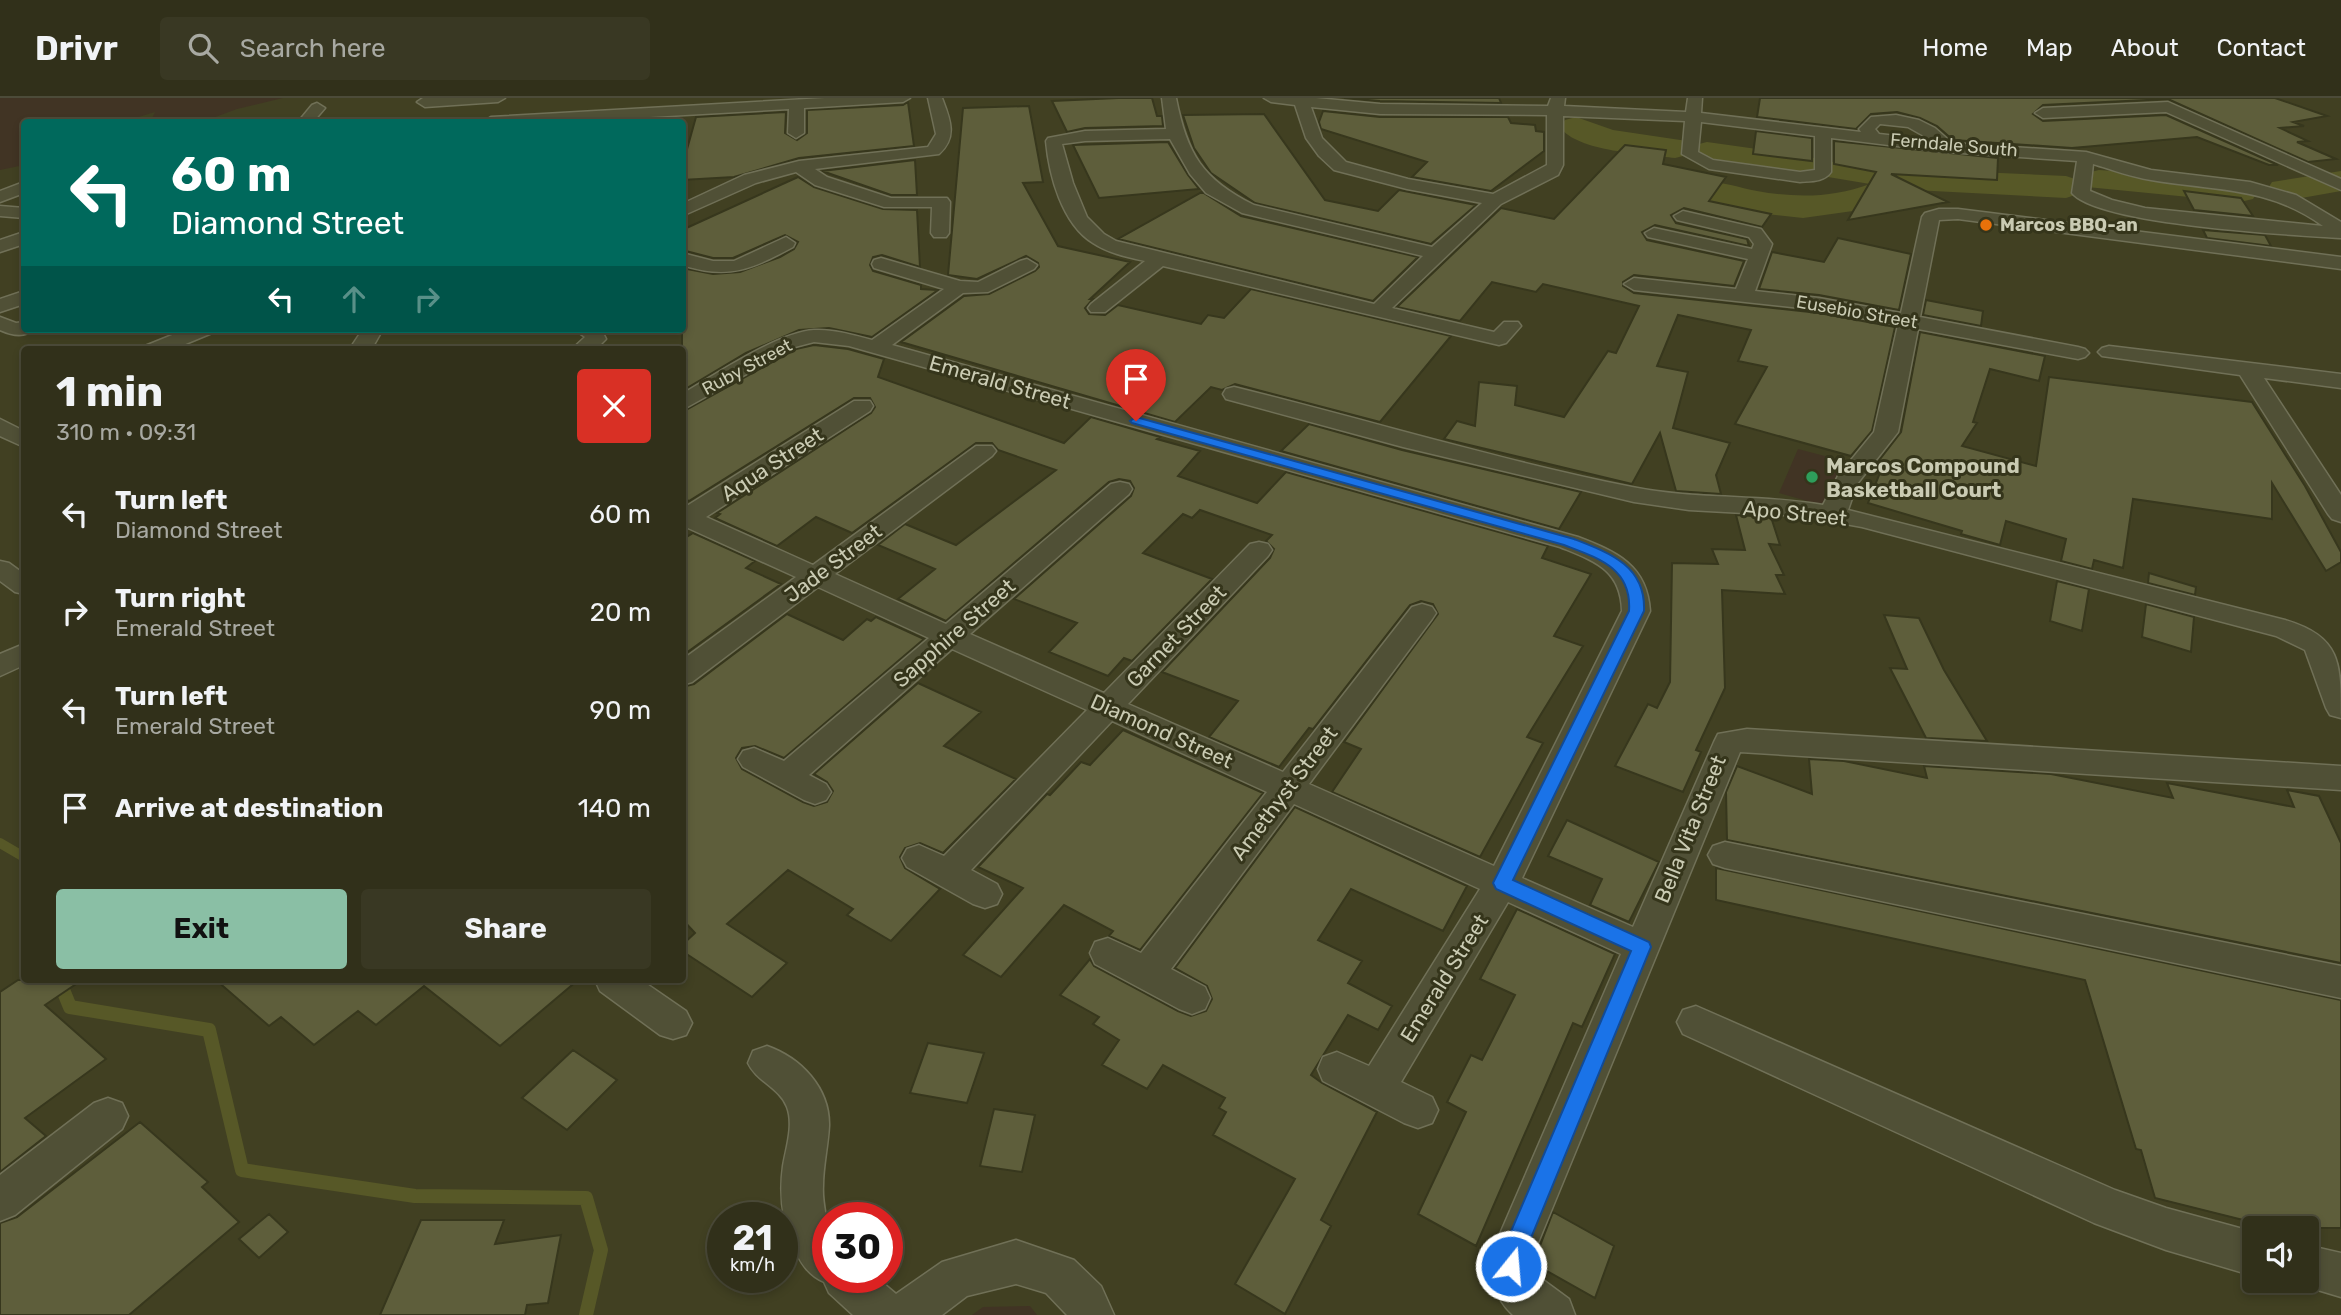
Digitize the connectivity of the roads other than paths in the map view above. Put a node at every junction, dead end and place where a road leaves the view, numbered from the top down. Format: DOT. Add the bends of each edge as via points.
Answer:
graph roads {
  1 [pos="498,98"];
  2 [pos="889,98"];
  3 [pos="904,98"];
  4 [pos="935,98"];
  5 [pos="1169,98"];
  6 [pos="1271,98"];
  7 [pos="1695,98"];
  8 [pos="1302,101"];
  9 [pos="425,102"];
  10 [pos="797,104"];
  11 [pos="1556,104"];
  12 [pos="317,108"];
  13 [pos="669,111"];
  14 [pos="2043,113"];
  15 [pos="1695,116"];
  16 [pos="308,119"];
  17 [pos="540,119"];
  18 [pos="796,133"];
  19 [pos="1823,133"];
  20 [pos="1175,134"];
  21 [pos="2086,157"];
  22 [pos="799,166"];
  23 [pos="2338,183"];
  24 [pos="21,188"];
  25 [pos="0,197"];
  26 [pos="1495,200"];
  27 [pos="686,209"];
  28 [pos="0,211"];
  29 [pos="21,213"];
  30 [pos="1683,216"];
  31 [pos="2341,232"];
  32 [pos="940,233"];
  33 [pos="1654,233"];
  34 [pos="21,239"];
  35 [pos="786,243"];
  36 [pos="0,246"];
  37 [pos="1436,253"];
  38 [pos="1759,256"];
  39 [pos="1159,259"];
  40 [pos="686,261"];
  41 [pos="2341,263"];
  42 [pos="881,264"];
  43 [pos="1027,265"];
  44 [pos="1634,284"];
  45 [pos="959,286"];
  46 [pos="1744,295"];
  47 [pos="21,298"];
  48 [pos="0,306"];
  49 [pos="1098,308"];
  50 [pos="1378,311"];
  51 [pos="1910,321"];
  52 [pos="0,323"];
  53 [pos="1511,326"];
  54 [pos="21,328"];
  55 [pos="195,333"];
  56 [pos="593,333"];
  57 [pos="813,336"];
  58 [pos="162,346"];
  59 [pos="587,346"];
  60 [pos="876,347"];
  61 [pos="2109,352"];
  62 [pos="2078,353"];
  63 [pos="2247,369"];
  64 [pos="2341,381"];
  65 [pos="1234,394"];
  66 [pos="686,401"];
  67 [pos="862,406"];
  68 [pos="0,426"];
  69 [pos="21,438"];
  70 [pos="984,451"];
  71 [pos="2331,483"];
  72 [pos="1120,489"];
  73 [pos="1835,514"];
  74 [pos="2341,514"];
  75 [pos="686,518"];
  76 [pos="686,520"];
  77 [pos="1259,550"];
  78 [pos="0,569"];
  79 [pos="816,576"];
  80 [pos="21,584"];
  81 [pos="1422,613"];
  82 [pos="950,636"];
  83 [pos="21,655"];
  84 [pos="0,666"];
  85 [pos="686,672"];
  86 [pos="1108,707"];
  87 [pos="2341,708"];
  88 [pos="754,759"];
  89 [pos="787,776"];
  90 [pos="2341,778"];
  91 [pos="1288,788"];
  92 [pos="815,792"];
  93 [pos="1725,855"];
  94 [pos="919,858"];
  95 [pos="948,873"];
  96 [pos="1503,883"];
  97 [pos="985,894"];
  98 [pos="1642,947"];
  99 [pos="1108,953"];
  100 [pos="1147,973"];
  101 [pos="2341,982"];
  102 [pos="616,983"];
  103 [pos="1192,998"];
  104 [pos="1696,1022"];
  105 [pos="673,1023"];
  106 [pos="767,1063"];
  107 [pos="1337,1069"];
  108 [pos="1376,1089"];
  109 [pos="1418,1110"];
  110 [pos="108,1116"];
  111 [pos="0,1201"];
  112 [pos="812,1239"];
  113 [pos="2242,1251"];
  114 [pos="2319,1270"];
  115 [pos="2341,1275"];
  116 [pos="861,1293"];
  117 [pos="886,1315"];
  118 [pos="905,1315"];
  119 [pos="1092,1315"];
  120 [pos="1553,1315"];
  1 -- 9 [label="street" via="454,106"];
  2 -- 3 [label="street"];
  2 -- 10 [label="street"];
  4 -- 22 [label="street" via="945,135 933,152"];
  5 -- 20 [label="street"];
  6 -- 8 [label="street, Ferndale South"];
  7 -- 15 [label="street"];
  8 -- 11 [label="street, Ferndale South" via="1393,109"];
  8 -- 26 [label="street" via="1309,131 1340,166"];
  10 -- 13 [label="street"];
  10 -- 18 [label="street"];
  11 -- 15 [label="street, Ferndale South"];
  11 -- 26 [label="street" via="1552,172"];
  12 -- 16 [label="street"];
  13 -- 17 [label="street"];
  14 -- 23 [label="street" via="2168,107"];
  15 -- 19 [label="street, Ferndale South"];
  15 -- 19 [label="street" via="1690,154 1695,159 1800,177 1823,172"];
  19 -- 21 [label="street, Ferndale South"];
  20 -- 37 [label="street" via="1212,189 1248,209"];
  20 -- 39 [label="street" via="1075,136 1054,141 1071,206 1086,232 1111,245"];
  21 -- 31 [label="street, Ferndale South" via="2148,174 2263,190 2315,212"];
  21 -- 31 [label="street" via="2081,193 2098,203 2272,229"];
  22 -- 27 [label="street" via="750,179"];
  22 -- 32 [label="street" via="821,181 890,202 940,202"];
  24 -- 25 [label="street"];
  26 -- 37 [label="street"];
  28 -- 29 [label="street"];
  30 -- 38 [label="street" via="1755,233 1763,244"];
  33 -- 38 [label="street"];
  34 -- 36 [label="street"];
  35 -- 40 [label="street" via="725,270"];
  37 -- 50 [label="street"];
  38 -- 46 [label="street"];
  39 -- 49 [label="street"];
  39 -- 50 [label="street"];
  41 -- 51 [label="street" via="1939,214 1931,217"];
  42 -- 45 [label="street"];
  43 -- 45 [label="street" via="984,288"];
  44 -- 46 [label="street, Eusebio Street"];
  45 -- 60 [label="street"];
  46 -- 51 [label="street, Eusebio Street"];
  47 -- 48 [label="street"];
  50 -- 53 [label="street" via="1499,339"];
  51 -- 62 [label="street, Eusebio Street"];
  51 -- 73 [label="street" via="1886,432 1839,494"];
  52 -- 54 [label="street"];
  55 -- 58 [label="street"];
  56 -- 59 [label="street" via="596,338"];
  57 -- 60 [label="street, Emerald Street"];
  57 -- 66 [label="street, Ruby Street" via="778,347"];
  60 -- 96 [label="street, Emerald Street" via="1569,542 1614,564 1630,578 1637,594 1636,611"];
  61 -- 63 [label="street"];
  63 -- 64 [label="street"];
  63 -- 71 [label="street"];
  65 -- 73 [label="street, Apo Street" via="1435,449 1634,495"];
  67 -- 75 [label="street, Aqua Street"];
  68 -- 69 [label="street"];
  70 -- 79 [label="street, Jade Street"];
  71 -- 74 [label="street"];
  72 -- 82 [label="street, Sapphire Street"];
  73 -- 87 [label="street, Apo Street" via="2311,639 2322,652"];
  76 -- 79 [label="street, Diamond Street"];
  77 -- 86 [label="street, Garnet Street"];
  78 -- 80 [label="street"];
  79 -- 82 [label="street, Diamond Street"];
  79 -- 85 [label="street, Jade Street"];
  81 -- 91 [label="street, Amethyst Street"];
  82 -- 86 [label="street, Diamond Street"];
  82 -- 89 [label="street, Sapphire Street"];
  83 -- 84 [label="street"];
  86 -- 91 [label="street, Diamond Street"];
  86 -- 95 [label="street, Garnet Street"];
  88 -- 89 [label="street"];
  89 -- 92 [label="street"];
  90 -- 98 [label="street, Bella Vita Street" via="1728,742"];
  91 -- 96 [label="street, Diamond Street"];
  91 -- 100 [label="street, Amethyst Street"];
  93 -- 101 [label="street"];
  94 -- 95 [label="street"];
  95 -- 97 [label="street"];
  96 -- 98 [label="street, Diamond Street"];
  96 -- 108 [label="street, Emerald Street"];
  98 -- 120 [label="street, Bella Vita Street" via="1514,1250 1513,1282 1524,1297"];
  99 -- 100 [label="street"];
  100 -- 103 [label="street"];
  102 -- 105 [label="street"];
  104 -- 113 [label="street" via="2109,1208"];
  106 -- 112 [label="street" via="789,1079 804,1099 810,1122 801,1216"];
  107 -- 108 [label="street"];
  108 -- 109 [label="street"];
  110 -- 111 [label="street"];
  114 -- 115 [label="street"];
  116 -- 117 [label="street"];
  118 -- 119 [label="street" via="957,1277 1016,1262 1059,1275"];
}
